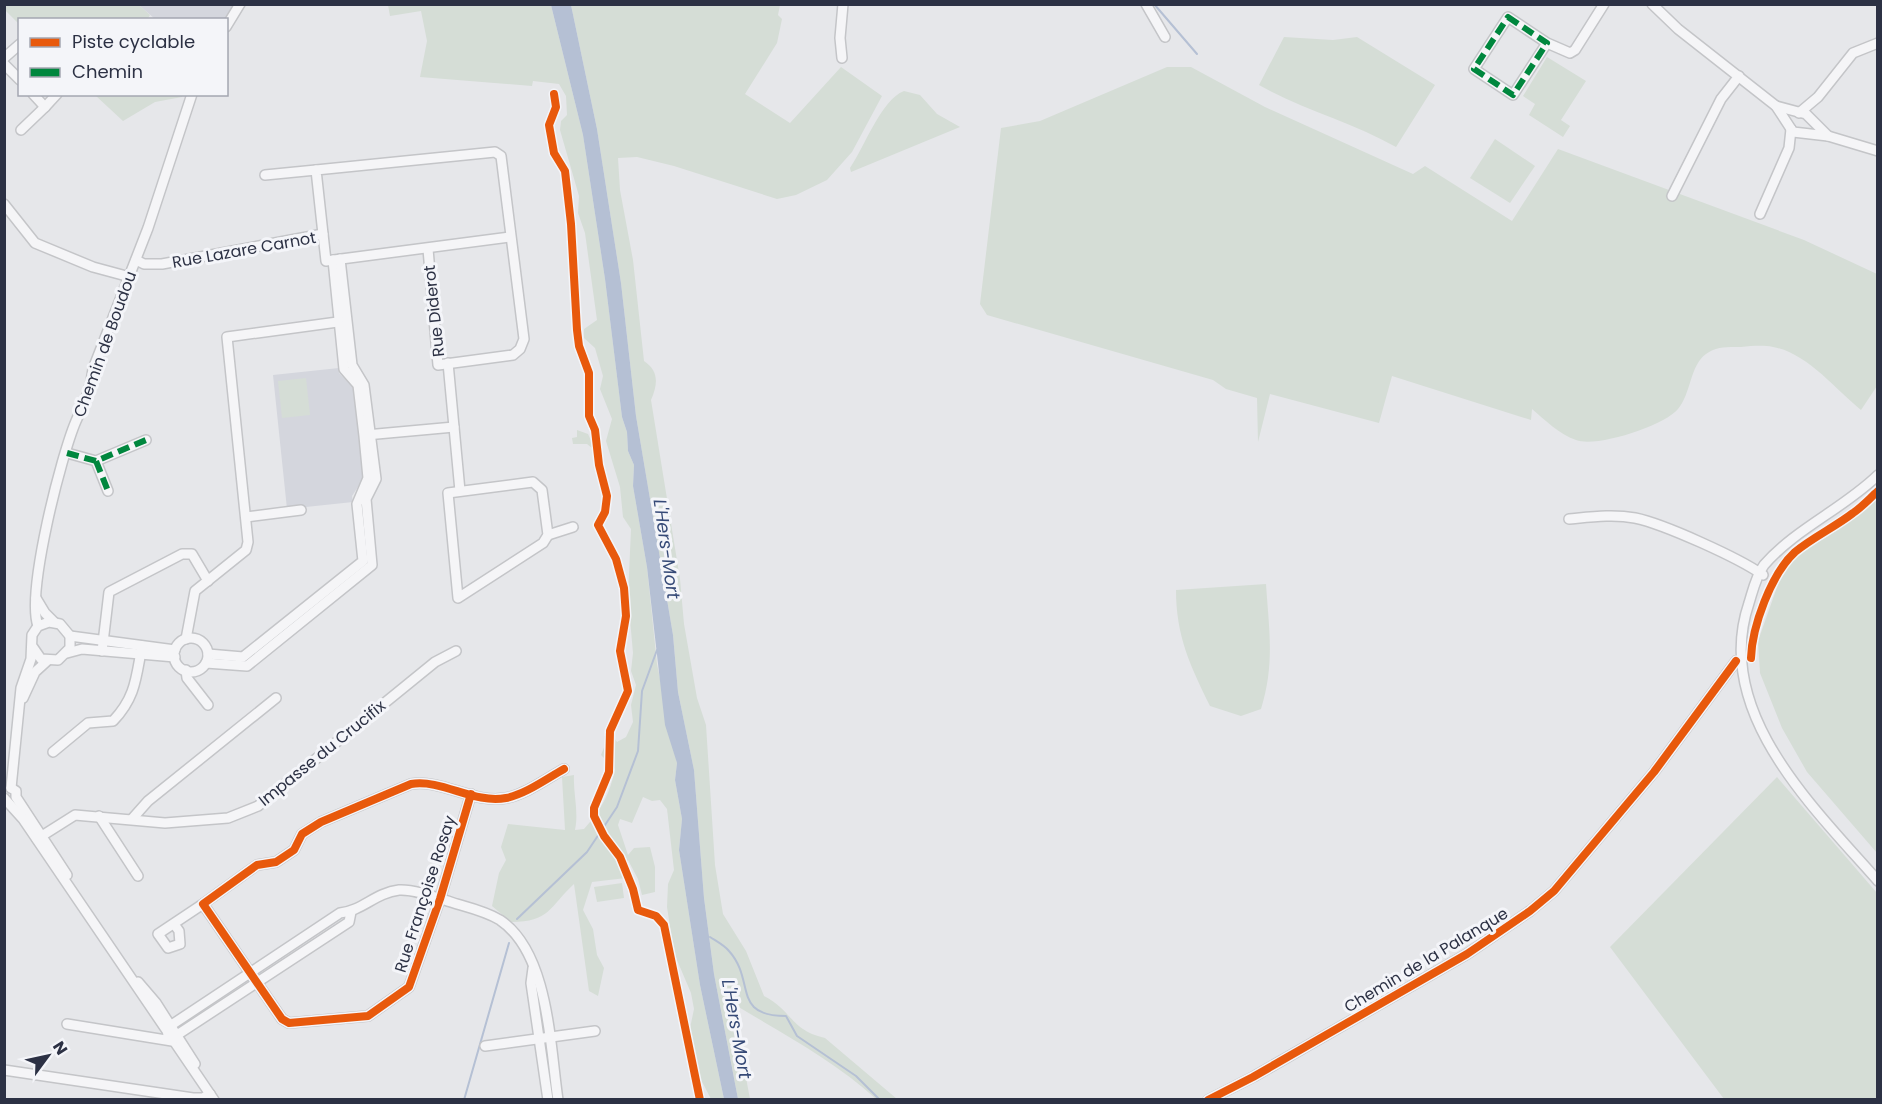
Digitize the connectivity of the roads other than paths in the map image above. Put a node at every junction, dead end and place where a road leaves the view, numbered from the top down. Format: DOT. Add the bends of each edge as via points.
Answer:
graph roads {
  1 [pos="240,4"];
  2 [pos="843,4"];
  3 [pos="1146,4"];
  4 [pos="1604,4"];
  5 [pos="1652,4"];
  6 [pos="228,24"];
  7 [pos="1165,37"];
  8 [pos="1547,43"];
  9 [pos="1878,43"];
  10 [pos="18,46"];
  11 [pos="4,58"];
  12 [pos="842,58"];
  13 [pos="4,64"];
  14 [pos="1739,76"];
  15 [pos="18,78"];
  16 [pos="35,96"];
  17 [pos="55,96"];
  18 [pos="191,96"];
  19 [pos="1818,97"];
  20 [pos="1776,106"];
  21 [pos="45,107"];
  22 [pos="1798,113"];
  23 [pos="1811,120"];
  24 [pos="1790,127"];
  25 [pos="21,130"];
  26 [pos="1805,134"];
  27 [pos="1828,136"];
  28 [pos="1790,148"];
  29 [pos="1878,151"];
  30 [pos="316,170"];
  31 [pos="265,175"];
  32 [pos="1672,196"];
  33 [pos="4,204"];
  34 [pos="1760,214"];
  35 [pos="323,234"];
  36 [pos="510,237"];
  37 [pos="428,249"];
  38 [pos="136,260"];
  39 [pos="336,260"];
  40 [pos="130,277"];
  41 [pos="343,322"];
  42 [pos="447,363"];
  43 [pos="454,427"];
  44 [pos="367,435"];
  45 [pos="146,440"];
  46 [pos="67,453"];
  47 [pos="96,461"];
  48 [pos="1878,475"];
  49 [pos="108,491"];
  50 [pos="460,492"];
  51 [pos="301,510"];
  52 [pos="246,517"];
  53 [pos="1569,519"];
  54 [pos="573,528"];
  55 [pos="548,535"];
  56 [pos="1761,574"];
  57 [pos="208,580"];
  58 [pos="36,598"];
  59 [pos="54,622"];
  60 [pos="38,626"];
  61 [pos="70,636"];
  62 [pos="186,639"];
  63 [pos="32,646"];
  64 [pos="103,647"];
  65 [pos="141,651"];
  66 [pos="456,651"];
  67 [pos="67,653"];
  68 [pos="175,653"];
  69 [pos="207,658"];
  70 [pos="46,661"];
  71 [pos="1736,661"];
  72 [pos="186,670"];
  73 [pos="276,698"];
  74 [pos="20,703"];
  75 [pos="208,705"];
  76 [pos="53,752"];
  77 [pos="564,769"];
  78 [pos="8,789"];
  79 [pos="471,794"];
  80 [pos="9,800"];
  81 [pos="99,816"];
  82 [pos="132,819"];
  83 [pos="40,837"];
  84 [pos="138,876"];
  85 [pos="1878,881"];
  86 [pos="440,899"];
  87 [pos="204,904"];
  88 [pos="351,912"];
  89 [pos="174,924"];
  90 [pos="533,968"];
  91 [pos="249,972"];
  92 [pos="256,982"];
  93 [pos="67,1024"];
  94 [pos="595,1031"];
  95 [pos="172,1034"];
  96 [pos="549,1038"];
  97 [pos="538,1039"];
  98 [pos="485,1046"];
  99 [pos="4,1070"];
  100 [pos="144,1095"];
  101 [pos="212,1096"];
  102 [pos="548,1100"];
  103 [pos="558,1100"];
  104 [pos="1208,1100"];
  1 -- 6 [label="street"];
  2 -- 12 [label="street"];
  3 -- 7 [label="street"];
  4 -- 8 [label="street" via="1575,50 1564,52"];
  5 -- 14 [label="street"];
  8 -- 8 [label="street" via="1513,95 1474,69 1508,18"];
  9 -- 19 [label="street" via="1853,53"];
  10 -- 11 [label="street"];
  13 -- 15 [label="street"];
  14 -- 20 [label="street"];
  14 -- 32 [label="street" via="1721,99"];
  16 -- 21 [label="street"];
  17 -- 21 [label="street"];
  18 -- 38 [label="street, Chemin de Boudou"];
  19 -- 22 [label="street"];
  19 -- 23 [label="street"];
  20 -- 22 [label="street"];
  20 -- 24 [label="street"];
  21 -- 25 [label="street"];
  22 -- 23 [label="street"];
  22 -- 24 [label="street" via="1791,117"];
  23 -- 26 [label="street"];
  23 -- 27 [label="street"];
  24 -- 26 [label="street" via="1796,134"];
  24 -- 28 [label="street"];
  26 -- 27 [label="street"];
  26 -- 28 [label="street"];
  27 -- 29 [label="street"];
  28 -- 34 [label="street"];
  30 -- 31 [label="street"];
  30 -- 35 [label="street"];
  30 -- 36 [label="street" via="495,152 501,156"];
  33 -- 40 [label="street" via="35,243 93,267"];
  35 -- 38 [label="street, Rue Lazare Carnot" via="162,264"];
  35 -- 39 [label="street, Rue Lazare Carnot" via="326,261"];
  36 -- 37 [label="street"];
  36 -- 42 [label="street" via="524,339 520,349 513,355"];
  37 -- 39 [label="street"];
  37 -- 42 [label="street, Rue Diderot" via="438,365"];
  38 -- 40 [label="street, Chemin de Boudou"];
  39 -- 41 [label="street"];
  40 -- 46 [label="street, Chemin de Boudou" via="93,369 92,384"];
  41 -- 44 [label="street" via="344,369 358,385"];
  41 -- 52 [label="street" via="227,337"];
  42 -- 43 [label="street"];
  43 -- 44 [label="street"];
  43 -- 50 [label="street"];
  44 -- 69 [label="street" via="376,479 366,498 372,565 247,666"];
  45 -- 47 [label="street"];
  46 -- 47 [label="street"];
  46 -- 58 [label="street, Chemin de Boudou" via="42,548"];
  47 -- 49 [label="street"];
  48 -- 56 [label="street" via="1793,540"];
  50 -- 55 [label="street" via="538,484"];
  50 -- 55 [label="street" via="448,493 458,598 543,543"];
  51 -- 52 [label="street"];
  52 -- 57 [label="street" via="246,550"];
  53 -- 56 [label="street" via="1609,515 1635,518 1691,539"];
  54 -- 55 [label="street"];
  56 -- 85 [label="street" via="1740,643 1746,687 1780,766"];
  57 -- 62 [label="street" via="195,591"];
  57 -- 64 [label="street" via="192,554 182,554 109,592"];
  58 -- 59 [label="street"];
  58 -- 60 [label="street, Chemin de Boudou"];
  59 -- 60 [label="street"];
  59 -- 61 [label="street"];
  60 -- 63 [label="street" via="32,635"];
  61 -- 64 [label="street"];
  61 -- 67 [label="street"];
  62 -- 68 [label="street"];
  62 -- 69 [label="street" via="203,642"];
  63 -- 70 [label="street" via="37,656"];
  63 -- 74 [label="street"];
  64 -- 65 [label="street"];
  64 -- 67 [label="street"];
  65 -- 68 [label="street"];
  65 -- 76 [label="street" via="135,687 126,707 113,721 88,723"];
  66 -- 82 [label="street, Impasse du Crucifix" via="435,662 258,806 228,818 165,823"];
  67 -- 70 [label="street" via="58,660"];
  68 -- 72 [label="street" via="178,664"];
  69 -- 72 [label="street" via="198,670"];
  70 -- 74 [label="street" via="35,672"];
  71 -- 104 [label="street, Chemin de la Palanque" via="1654,772 1554,891 1530,911 1467,954"];
  72 -- 75 [label="street" via="187,678"];
  73 -- 82 [label="street" via="148,801"];
  74 -- 78 [label="street"];
  77 -- 79 [label="street" via="507,798"];
  78 -- 80 [label="street" via="16,791"];
  79 -- 86 [label="street, Rue Françoise Rosay"];
  79 -- 87 [label="street" via="426,782 411,784 321,822 302,834 294,850 276,862 257,865"];
  80 -- 83 [label="street"];
  81 -- 82 [label="street, Impasse du Crucifix"];
  81 -- 83 [label="street, Impasse du Crucifix" via="75,815"];
  81 -- 84 [label="street"];
  83 -- 95 [label="street"];
  86 -- 88 [label="street" via="401,890 377,895"];
  86 -- 90 [label="street" via="501,921 522,945"];
  86 -- 92 [label="street, Rue Françoise Rosay" via="409,987 368,1016 289,1023"];
  87 -- 89 [label="street"];
  87 -- 91 [label="street, Rue Françoise Rosay"];
  88 -- 91 [label="street" via="340,913"];
  88 -- 92 [label="street" via="349,922"];
  90 -- 96 [label="street" via="540,982"];
  90 -- 97 [label="street" via="531,983"];
  91 -- 92 [label="street, Rue Françoise Rosay"];
  91 -- 95 [label="street"];
  92 -- 95 [label="street"];
  93 -- 95 [label="street"];
  94 -- 96 [label="street"];
  95 -- 101 [label="street" via="189,1053"];
  96 -- 97 [label="street"];
  96 -- 103 [label="street"];
  97 -- 98 [label="street"];
  97 -- 102 [label="street"];
  99 -- 100 [label="street"];
  100 -- 101 [label="street"];
}
